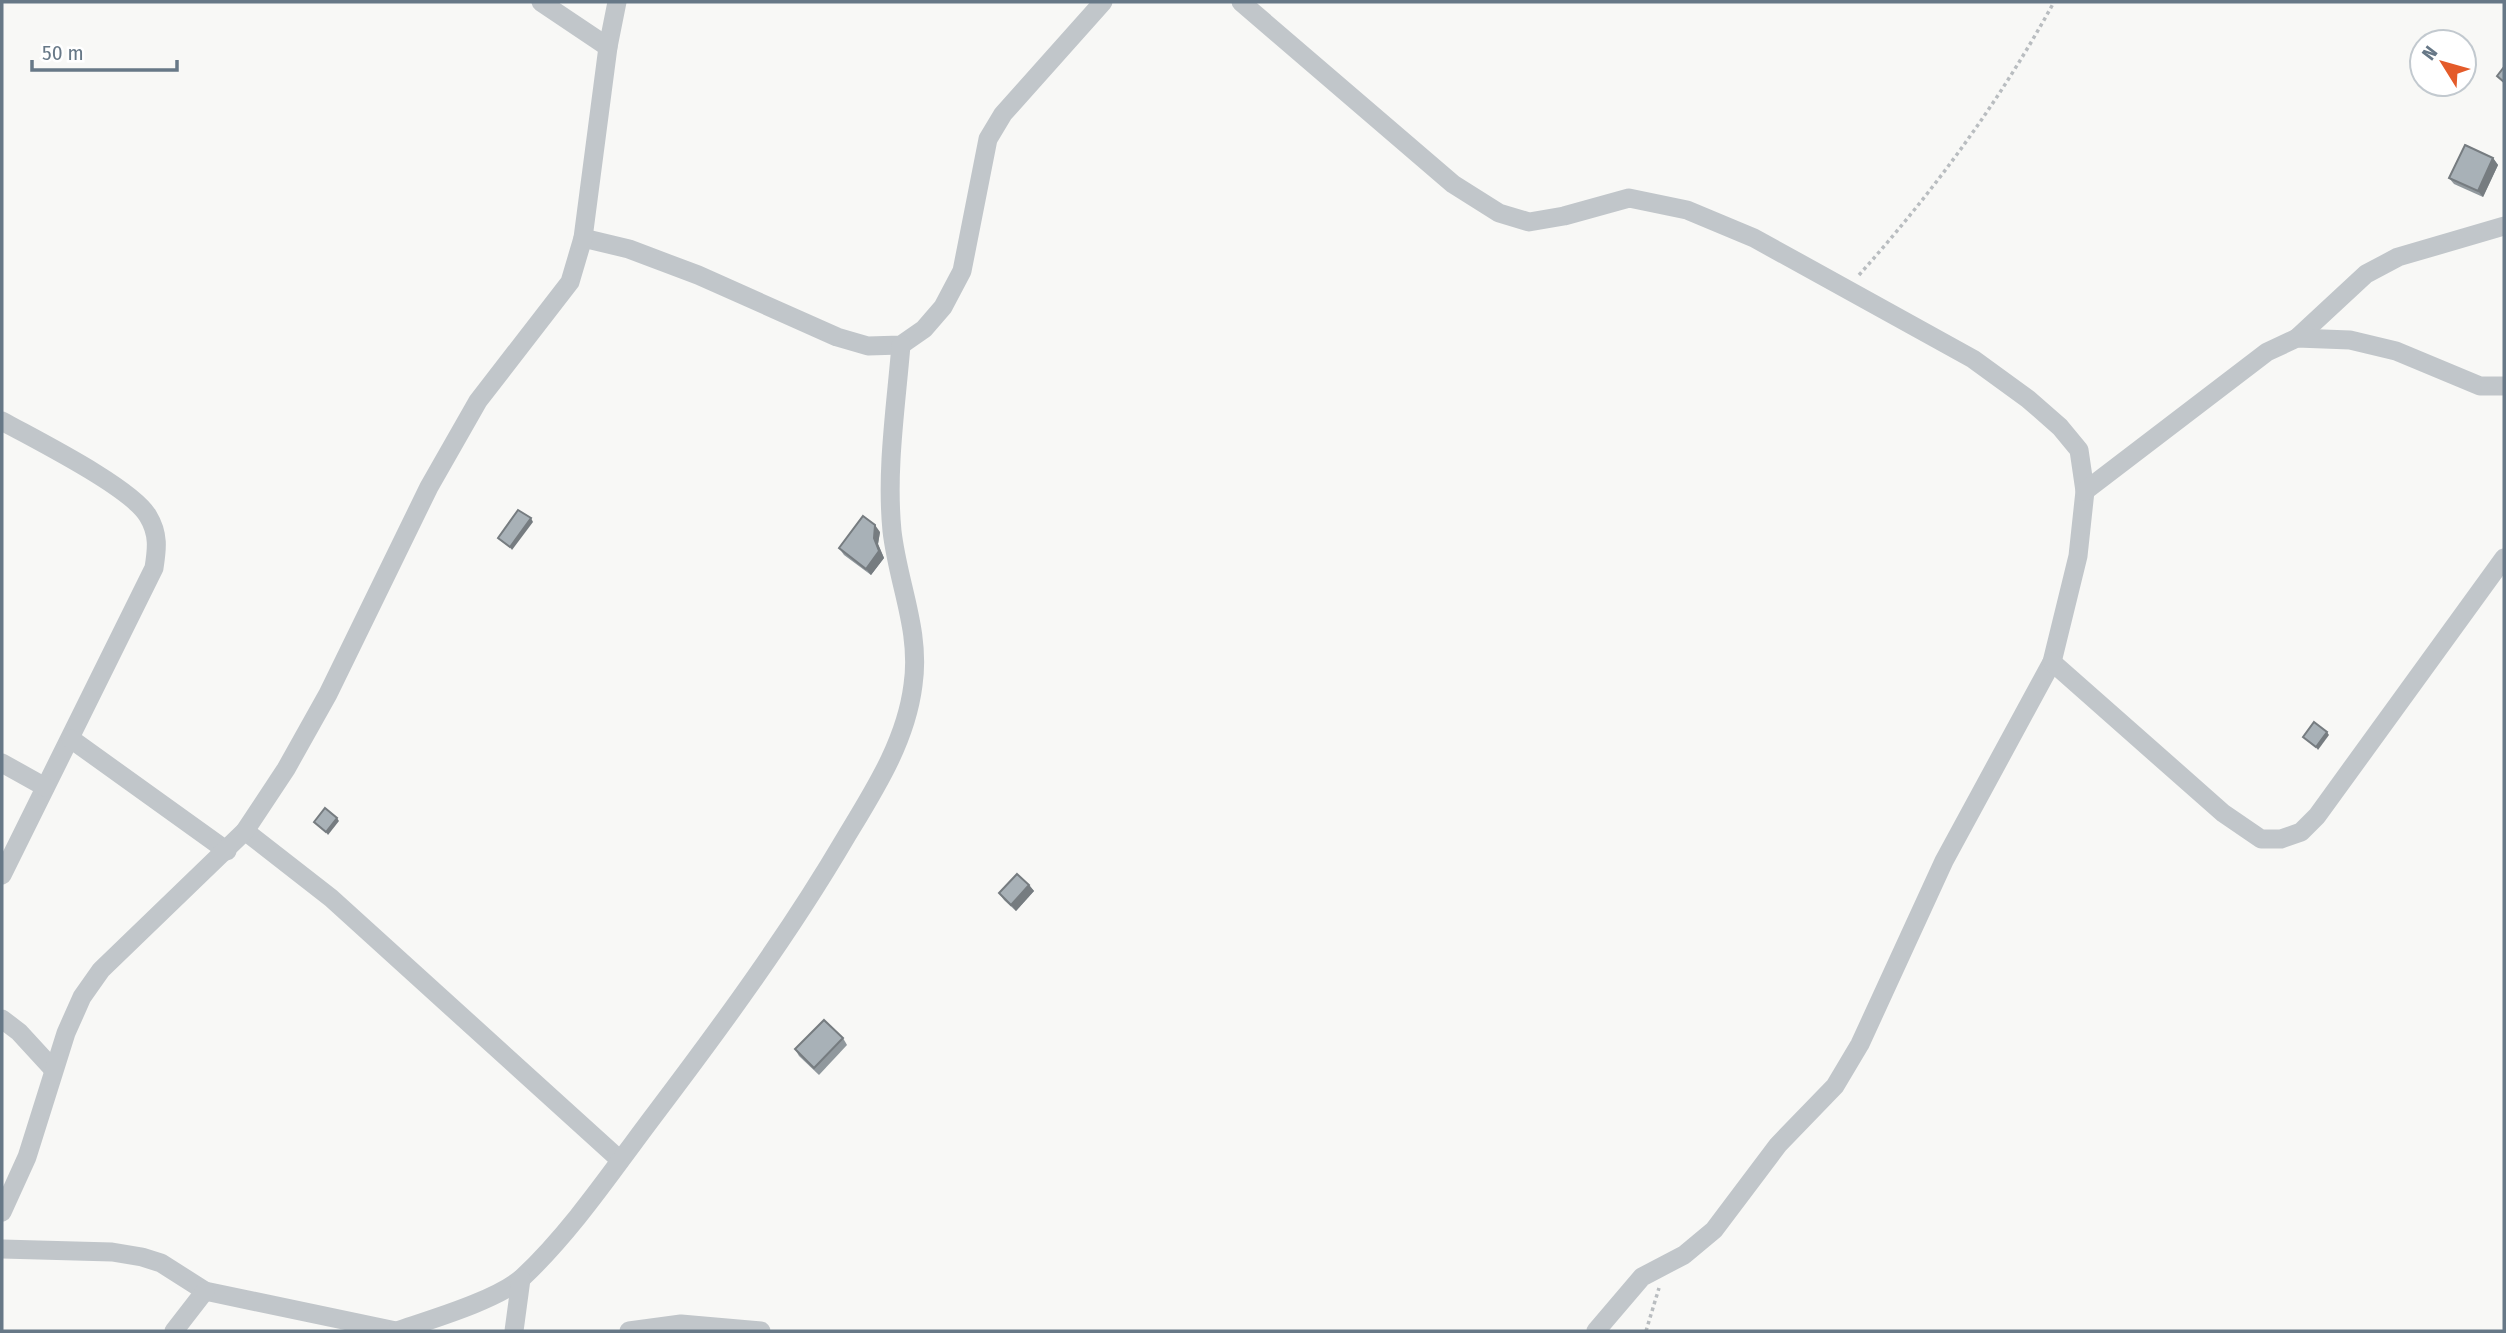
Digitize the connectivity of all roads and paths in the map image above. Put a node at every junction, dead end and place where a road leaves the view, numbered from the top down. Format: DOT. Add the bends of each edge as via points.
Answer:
graph roads {
  1 [pos="541,2"];
  2 [pos="617,2"];
  3 [pos="1103,2"];
  4 [pos="1241,2"];
  5 [pos="2054,2"];
  6 [pos="608,47"];
  7 [pos="2504,226"];
  8 [pos="583,238"];
  9 [pos="1847,288"];
  10 [pos="2297,338"];
  11 [pos="901,345"];
  12 [pos="2504,386"];
  13 [pos="2,421"];
  14 [pos="2085,491"];
  15 [pos="2504,558"];
  16 [pos="2052,662"];
  17 [pos="71,739"];
  18 [pos="2,763"];
  19 [pos="45,787"];
  20 [pos="245,831"];
  21 [pos="227,851"];
  22 [pos="2,875"];
  23 [pos="2,1019"];
  24 [pos="53,1069"];
  25 [pos="620,1160"];
  26 [pos="2,1212"];
  27 [pos="2,1249"];
  28 [pos="1665,1265"];
  29 [pos="521,1279"];
  30 [pos="205,1291"];
  31 [pos="174,1331"];
  32 [pos="396,1331"];
  33 [pos="514,1331"];
  34 [pos="629,1331"];
  35 [pos="755,1331"];
  36 [pos="1596,1331"];
  37 [pos="1646,1331"];
  1 -- 6 [label="street"];
  2 -- 6 [label="street"];
  3 -- 11 [label="street" via="1003,114 988,139 962,271 943,307 924,329"];
  4 -- 9 [label="street" via="1453,184 1499,212 1529,222 1629,198 1656,202 1754,238"];
  5 -- 9 [label="path" via="1984,121 1908,220"];
  6 -- 8 [label="street"];
  7 -- 10 [label="street" via="2398,257 2366,274"];
  8 -- 11 [label="street" via="629,249 698,275 837,337 868,346"];
  8 -- 20 [label="street" via="570,282 478,401 429,487 328,694"];
  9 -- 14 [label="street" via="1973,359 2028,399 2079,450"];
  10 -- 12 [label="street" via="2350,340 2385,348 2480,386"];
  10 -- 14 [label="street" via="2267,352"];
  11 -- 25 [label="street" via="891,472 892,532 916,639 913,685 902,735 818,885 729,1016"];
  13 -- 17 [label="street" via="126,494 148,514 158,540 155,568"];
  14 -- 16 [label="street" via="2078,555"];
  15 -- 16 [label="street" via="2317,816 2301,832 2281,839 2261,839 2223,813"];
  16 -- 28 [label="street" via="1944,861 1860,1044 1835,1086 1778,1144 1714,1230"];
  17 -- 19 [label="street"];
  17 -- 21 [label="street"];
  18 -- 19 [label="street"];
  19 -- 22 [label="street"];
  20 -- 21 [label="street"];
  20 -- 25 [label="street" via="341,907"];
  21 -- 24 [label="street" via="101,970 82,997"];
  23 -- 24 [label="street"];
  24 -- 26 [label="street" via="27,1157"];
  25 -- 29 [label="street"];
  27 -- 30 [label="street" via="142,1257 161,1263"];
  28 -- 36 [label="street" via="1642,1277"];
  28 -- 37 [label="path"];
  29 -- 32 [label="street" via="467,1307"];
  29 -- 33 [label="street"];
  30 -- 31 [label="street"];
  30 -- 32 [label="street"];
  34 -- 35 [label="street" via="681,1324"];
}
